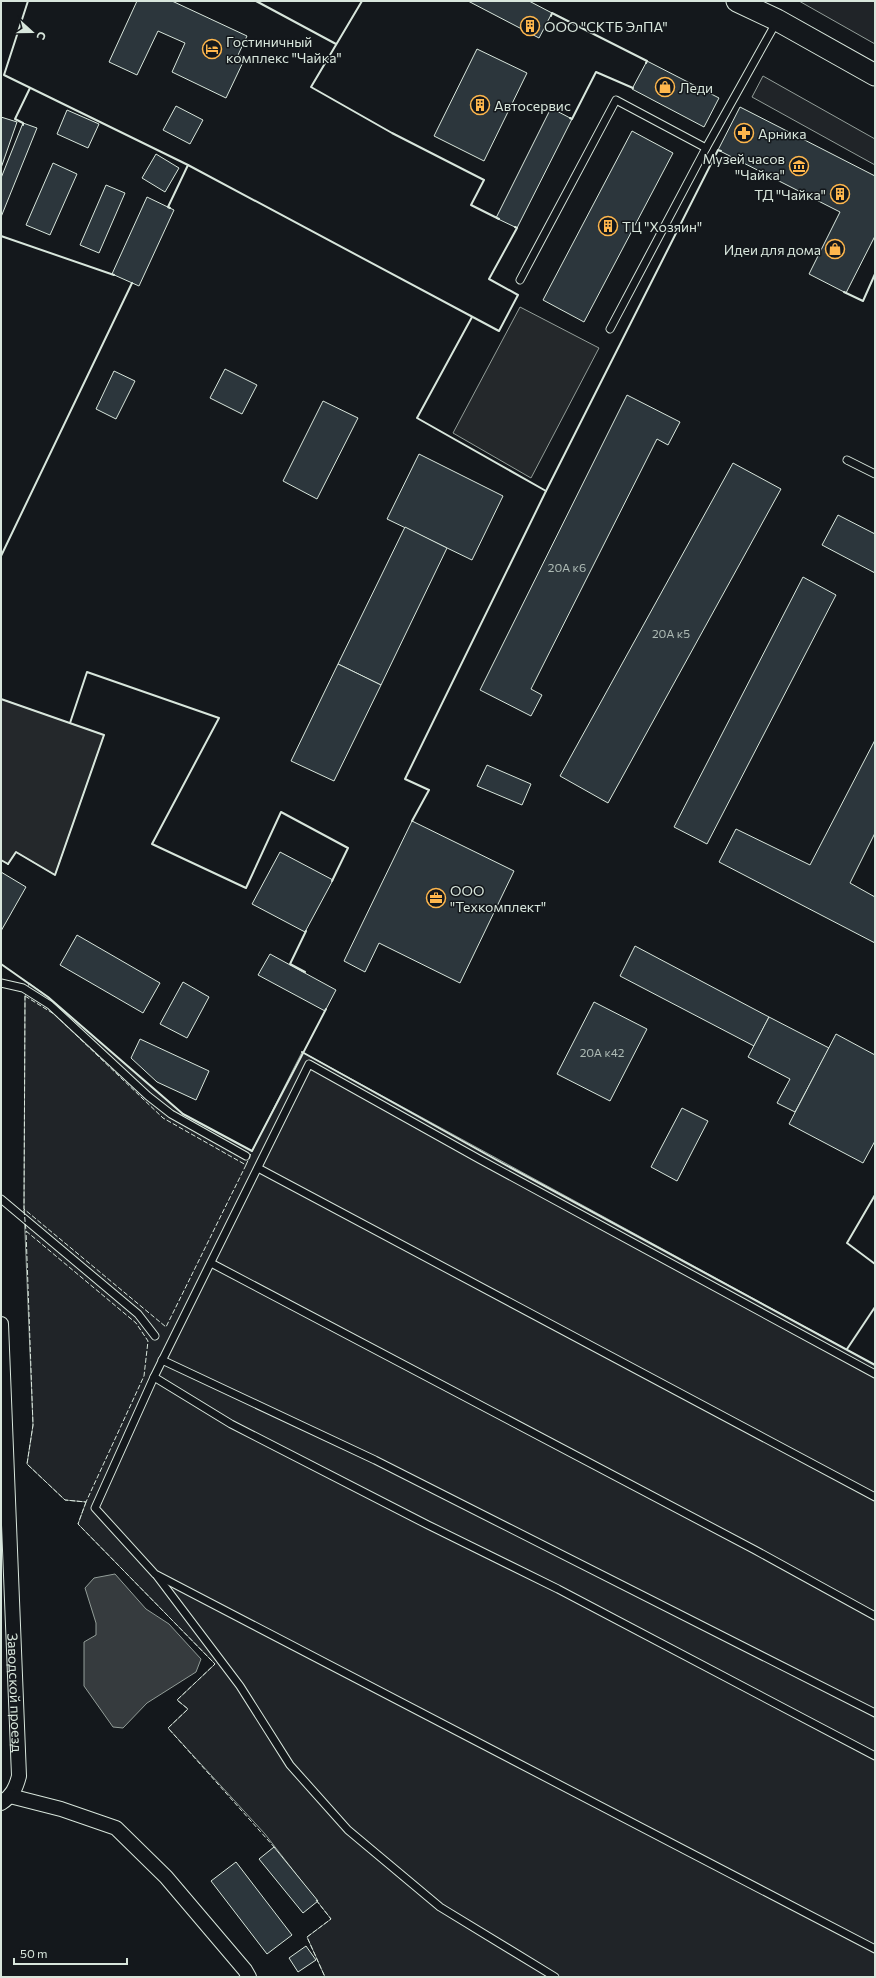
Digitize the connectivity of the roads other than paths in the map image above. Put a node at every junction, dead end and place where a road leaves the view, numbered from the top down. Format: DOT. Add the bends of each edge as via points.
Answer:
graph roads {
  1 [pos="737,1"];
  2 [pos="777,20"];
  3 [pos="875,76"];
  4 [pos="706,148"];
  5 [pos="520,280"];
  6 [pos="610,329"];
  7 [pos="847,460"];
  8 [pos="875,474"];
  9 [pos="1,983"];
  10 [pos="246,1156"];
  11 [pos="258,1168"];
  12 [pos="1,1199"];
  13 [pos="211,1263"];
  14 [pos="1,1324"];
  15 [pos="156,1336"];
  16 [pos="162,1360"];
  17 [pos="875,1374"];
  18 [pos="154,1377"];
  19 [pos="4,1469"];
  20 [pos="875,1497"];
  21 [pos="155,1574"];
  22 [pos="875,1616"];
  23 [pos="875,1713"];
  24 [pos="875,1756"];
  25 [pos="6,1799"];
  26 [pos="875,1949"];
  27 [pos="249,1977"];
  28 [pos="555,1977"];
  1 -- 2 [label="main road"];
  2 -- 3 [label="main road"];
  2 -- 4 [label="lane"];
  4 -- 5 [label="lane" via="616,100"];
  4 -- 6 [label="lane"];
  7 -- 8 [label="lane"];
  9 -- 10 [label="lane" via="23,988 50,1005 148,1096 172,1114"];
  11 -- 13 [label="lane"];
  11 -- 17 [label="lane" via="309,1064"];
  11 -- 20 [label="lane"];
  12 -- 15 [label="lane" via="138,1314"];
  13 -- 16 [label="lane"];
  13 -- 22 [label="lane" via="741,1542"];
  14 -- 19 [label="street, Заводской проезд"];
  16 -- 18 [label="lane"];
  16 -- 23 [label="lane" via="375,1460"];
  18 -- 21 [label="lane" via="95,1508"];
  18 -- 24 [label="lane" via="231,1424 558,1589"];
  19 -- 25 [label="street, Заводской проезд" via="19,1776 16,1787"];
  21 -- 26 [label="lane"];
  21 -- 28 [label="lane" via="240,1686 290,1765 348,1830 440,1907"];
  25 -- 27 [label="street" via="61,1809 116,1828 166,1877"];
}
